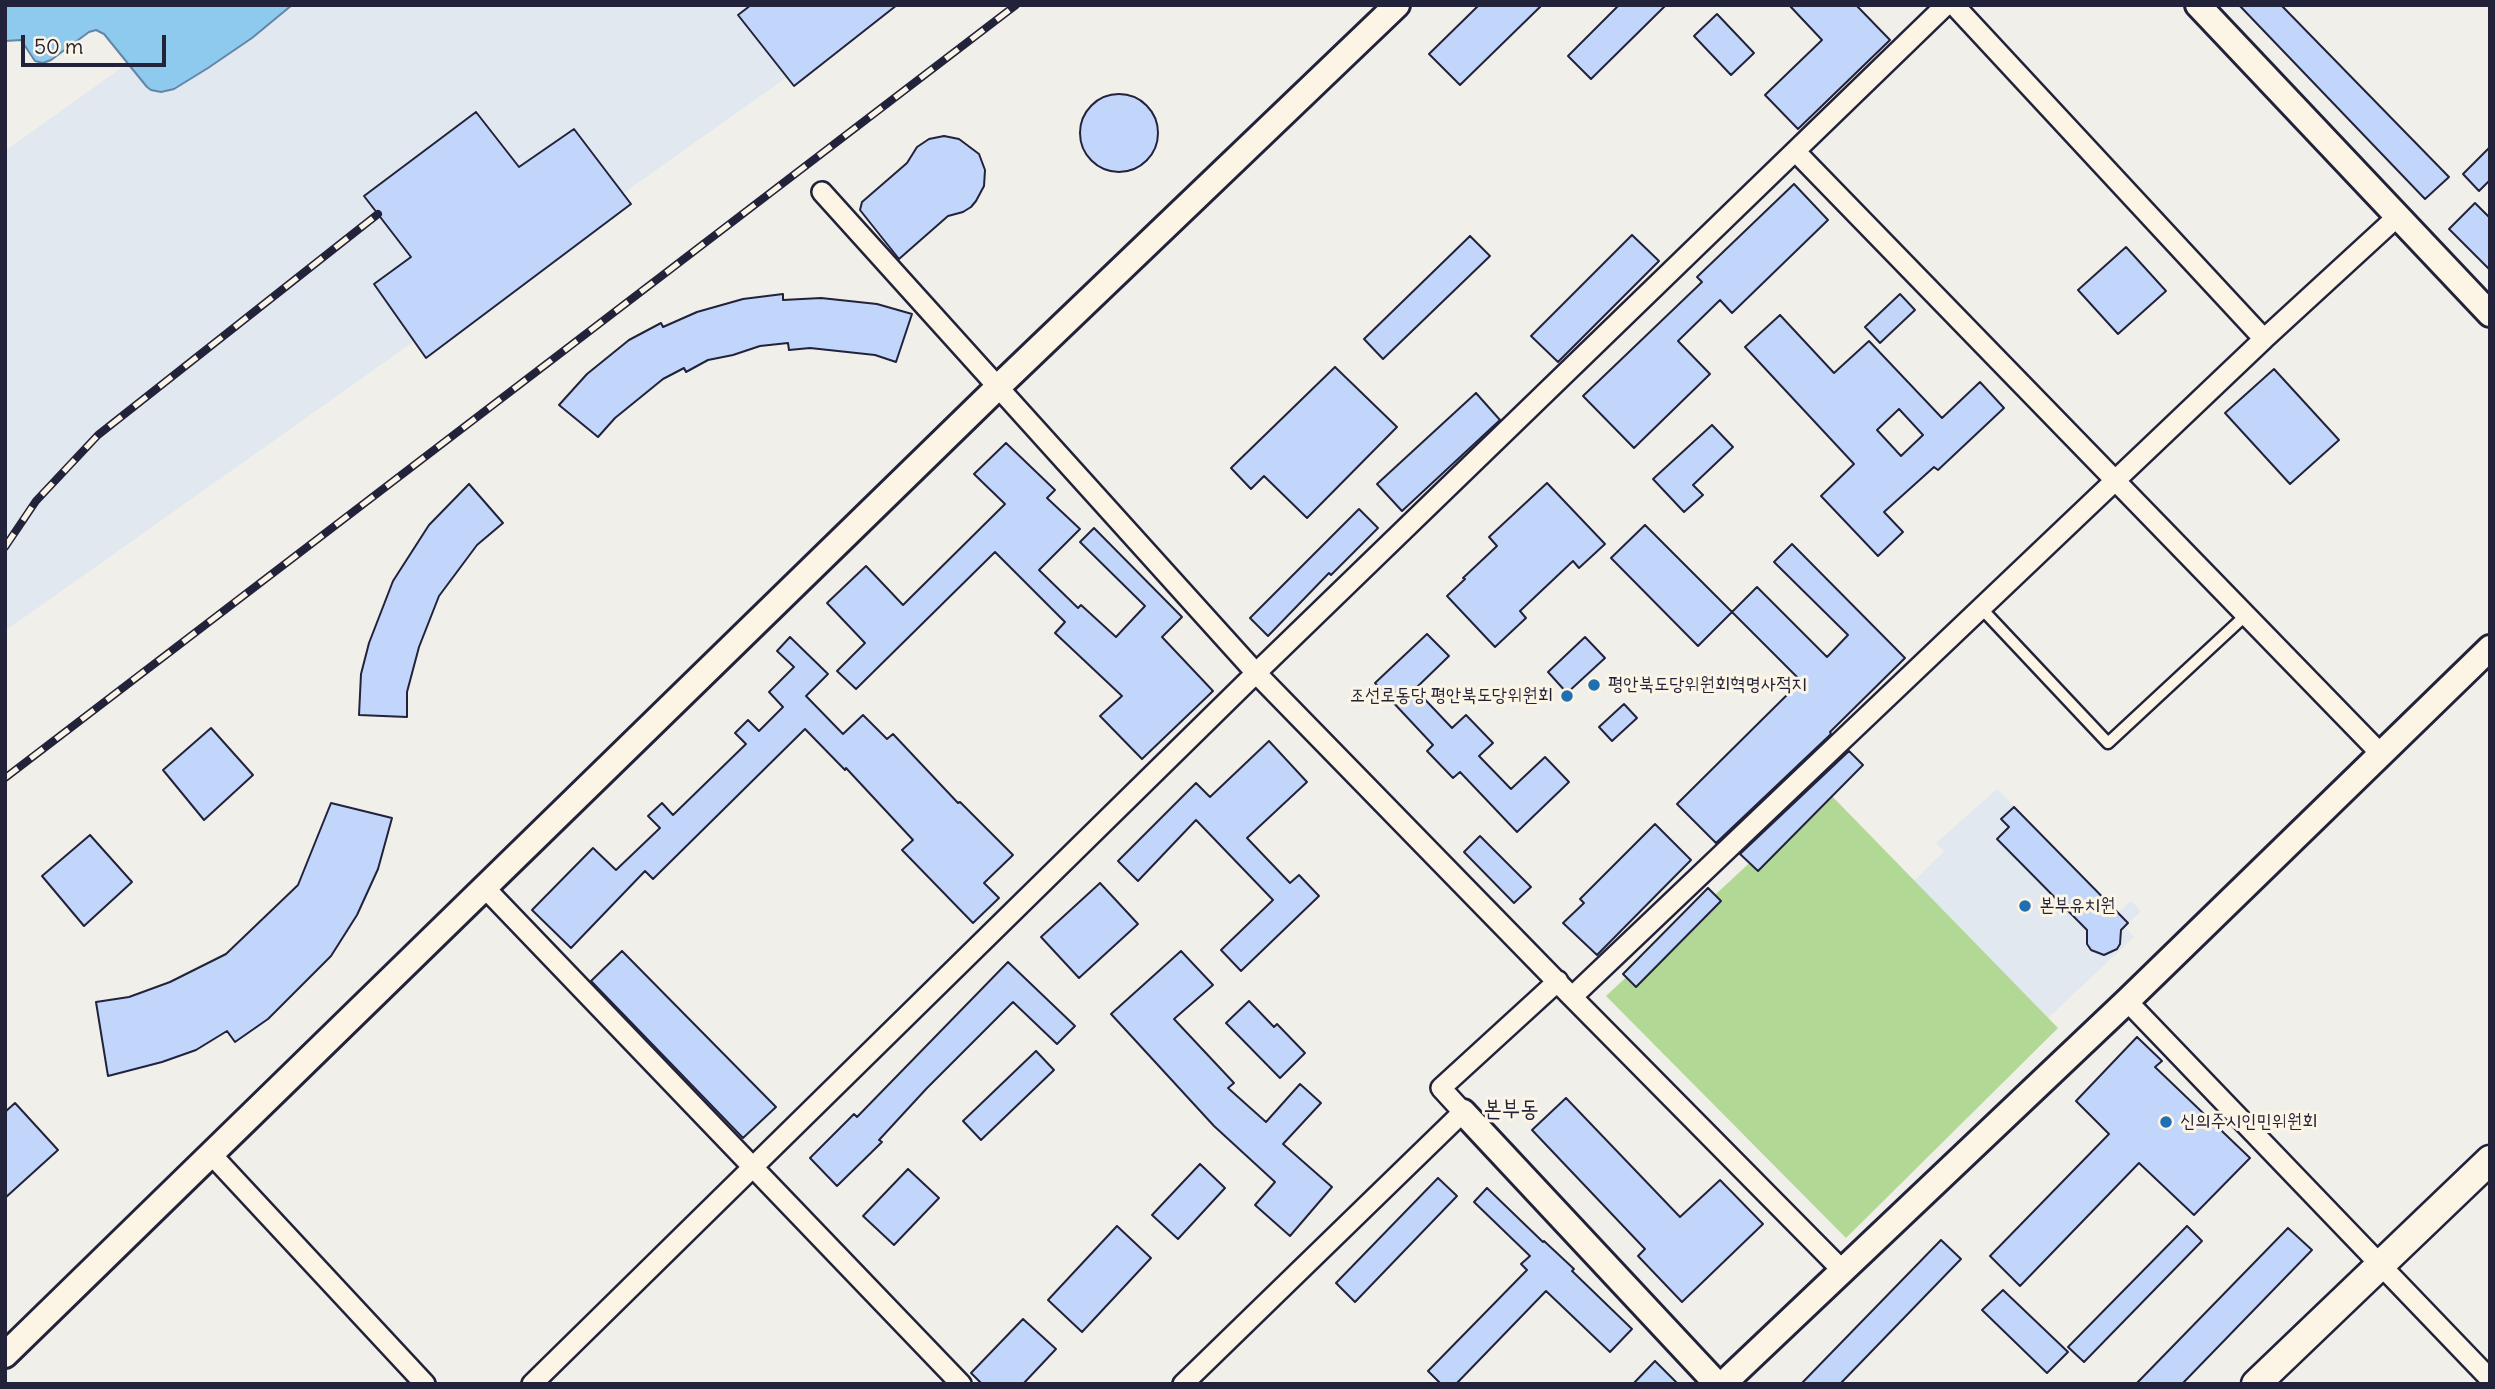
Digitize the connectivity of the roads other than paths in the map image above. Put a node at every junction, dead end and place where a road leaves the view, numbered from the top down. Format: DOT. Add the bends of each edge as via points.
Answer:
graph roads {
  1 [pos="1397,5"];
  2 [pos="1946,5"];
  3 [pos="1954,5"];
  4 [pos="2198,5"];
  5 [pos="1796,152"];
  6 [pos="822,192"];
  7 [pos="2398,216"];
  8 [pos="2490,314"];
  9 [pos="2264,339"];
  10 [pos="998,387"];
  11 [pos="2115,481"];
  12 [pos="1981,608"];
  13 [pos="2246,615"];
  14 [pos="2490,648"];
  15 [pos="1256,673"];
  16 [pos="2381,754"];
  17 [pos="485,888"];
  18 [pos="1558,981"];
  19 [pos="1572,997"];
  20 [pos="2127,1001"];
  21 [pos="1463,1112"];
  22 [pos="211,1154"];
  23 [pos="2490,1160"];
  24 [pos="753,1168"];
  25 [pos="2379,1265"];
  26 [pos="1842,1270"];
  27 [pos="5,1355"];
  28 [pos="2490,1379"];
  29 [pos="425,1384"];
  30 [pos="532,1384"];
  31 [pos="961,1384"];
  32 [pos="1183,1384"];
  33 [pos="1717,1384"];
  34 [pos="1723,1384"];
  35 [pos="2256,1384"];
  1 -- 10 [label="street"];
  2 -- 5 [label="street"];
  3 -- 9 [label="street"];
  4 -- 7 [label="street"];
  5 -- 11 [label="street"];
  5 -- 15 [label="street"];
  6 -- 10 [label="street"];
  7 -- 8 [label="street"];
  7 -- 9 [label="street"];
  9 -- 11 [label="street"];
  10 -- 15 [label="street"];
  10 -- 17 [label="street"];
  11 -- 12 [label="street"];
  11 -- 13 [label="street"];
  12 -- 13 [label="lane" via="2108,743"];
  12 -- 19 [label="street"];
  13 -- 16 [label="street"];
  14 -- 16 [label="street"];
  15 -- 18 [label="street"];
  15 -- 24 [label="street"];
  16 -- 20 [label="street"];
  17 -- 22 [label="street"];
  17 -- 24 [label="street"];
  18 -- 19 [label="street"];
  18 -- 21 [label="street" via="1441,1088"];
  19 -- 26 [label="street"];
  20 -- 25 [label="street"];
  20 -- 26 [label="street"];
  21 -- 32 [label="street"];
  21 -- 33 [label="street"];
  22 -- 27 [label="street"];
  22 -- 29 [label="street"];
  23 -- 25 [label="main road"];
  24 -- 30 [label="street"];
  24 -- 31 [label="street"];
  25 -- 28 [label="street"];
  25 -- 35 [label="main road"];
  26 -- 34 [label="street"];
}
